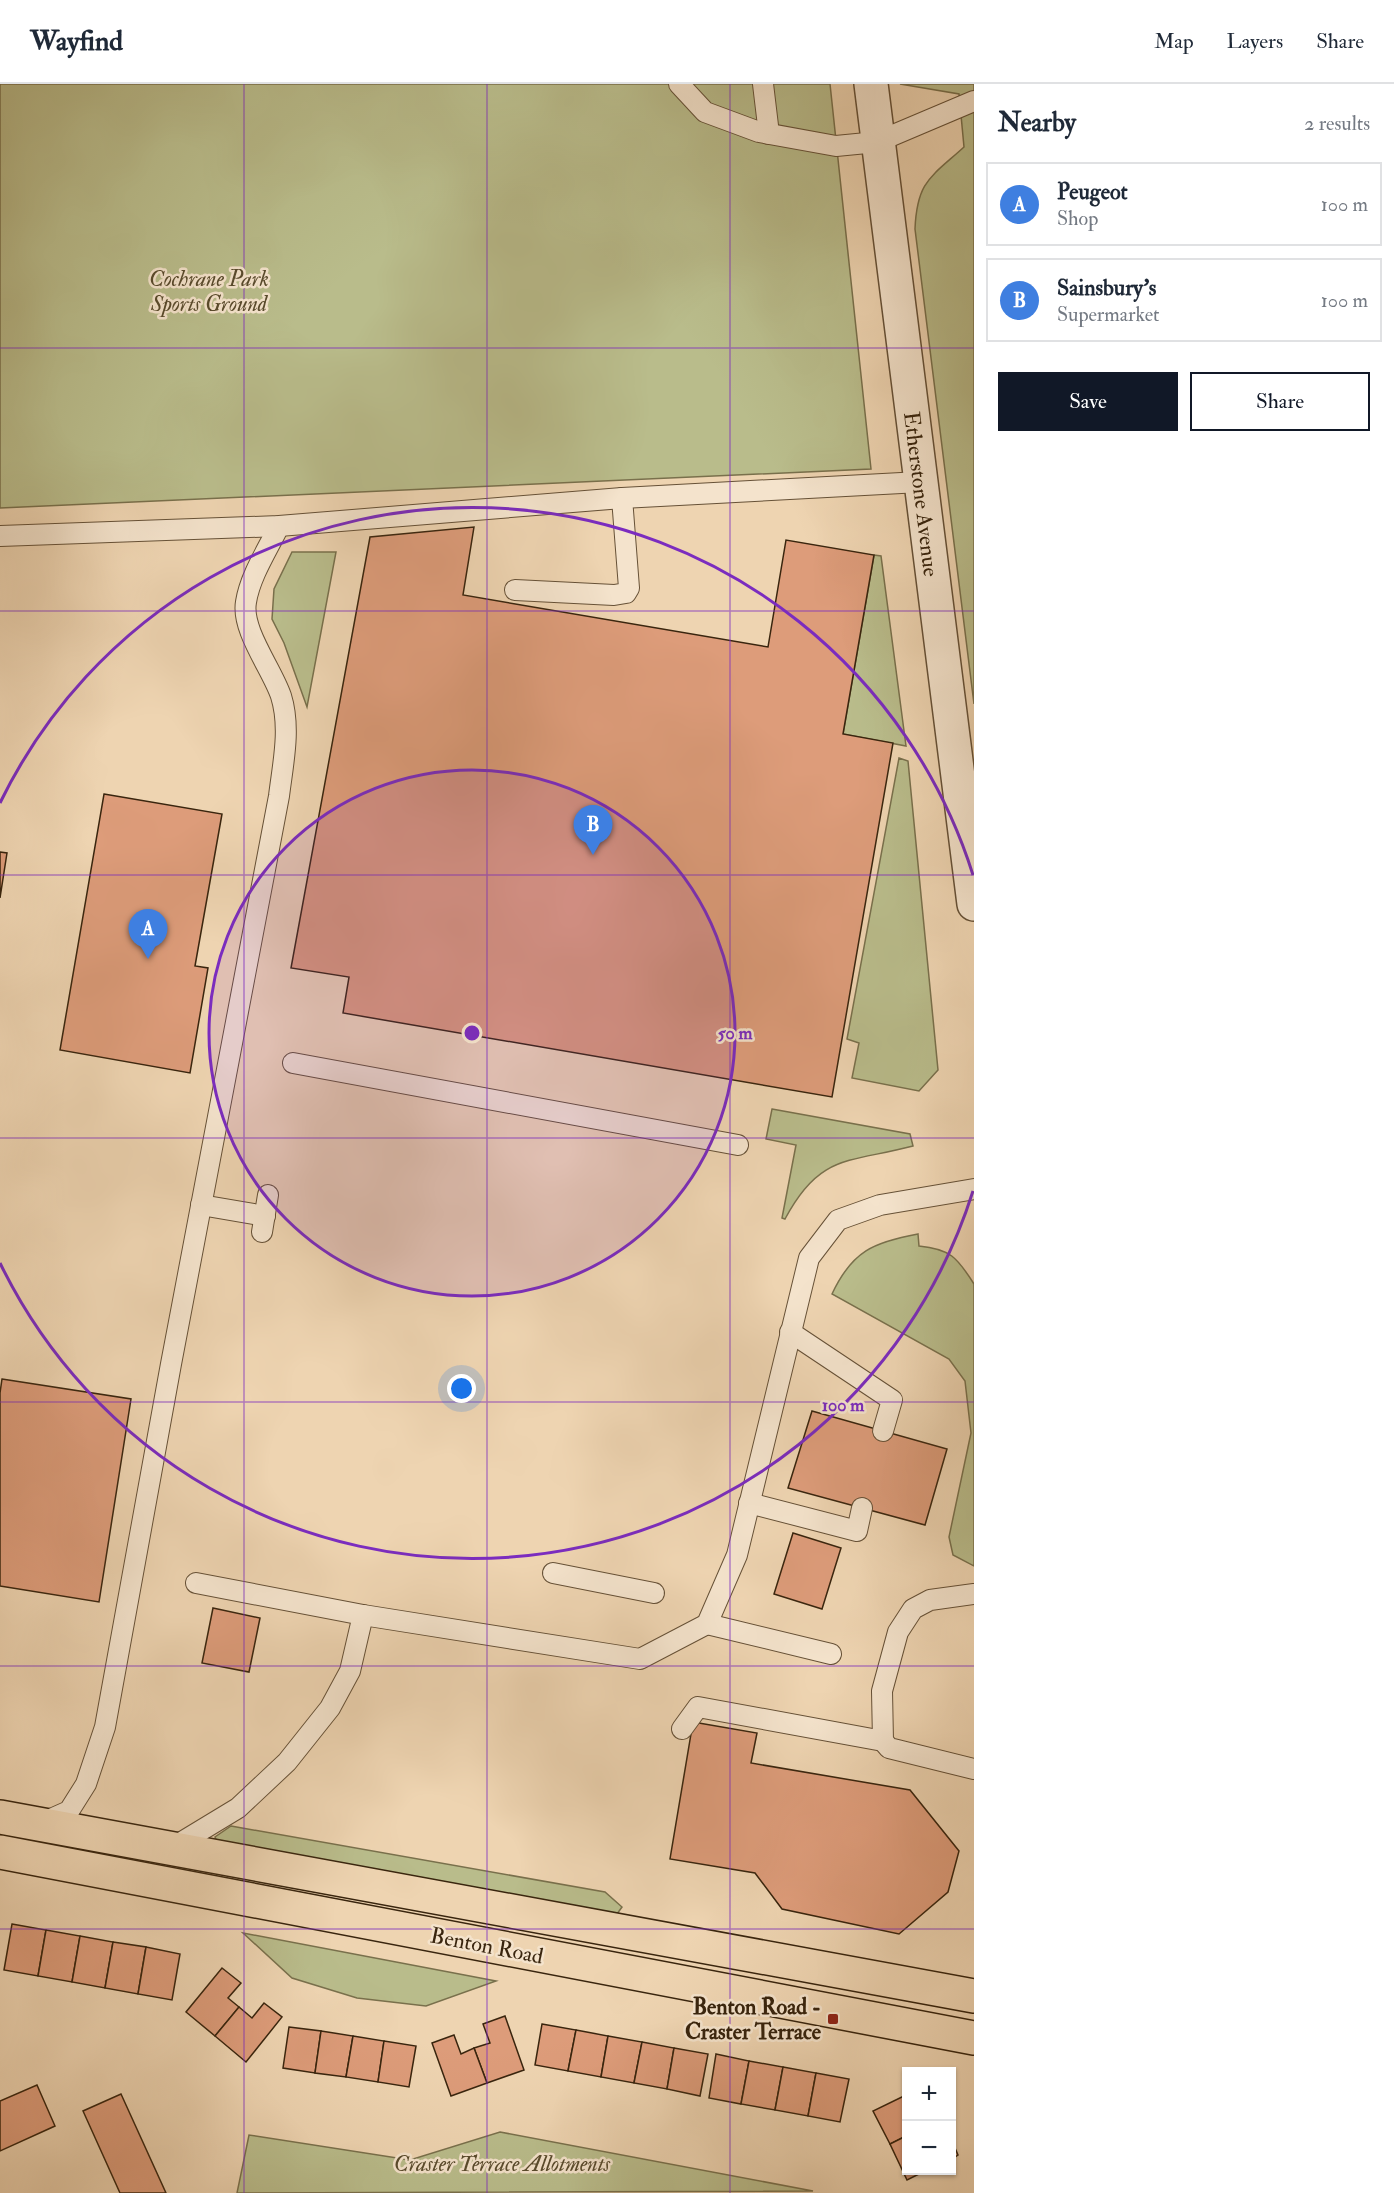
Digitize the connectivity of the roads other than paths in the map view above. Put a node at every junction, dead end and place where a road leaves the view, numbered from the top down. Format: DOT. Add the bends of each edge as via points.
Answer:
graph roads {
  1 [pos="679,84"];
  2 [pos="763,84"];
  3 [pos="871,84"];
  4 [pos="974,101"];
  5 [pos="769,134"];
  6 [pos="877,142"];
  7 [pos="920,482"];
  8 [pos="622,498"];
  9 [pos="279,526"];
  10 [pos="0,536"];
  11 [pos="515,590"];
  12 [pos="974,904"];
  13 [pos="293,1063"];
  14 [pos="738,1145"];
  15 [pos="974,1189"];
  16 [pos="268,1195"];
  17 [pos="201,1205"];
  18 [pos="789,1332"];
  19 [pos="883,1431"];
  20 [pos="749,1503"];
  21 [pos="862,1508"];
  22 [pos="553,1573"];
  23 [pos="196,1583"];
  24 [pos="654,1593"];
  25 [pos="974,1594"];
  26 [pos="363,1615"];
  27 [pos="707,1624"];
  28 [pos="831,1654"];
  29 [pos="681,1729"];
  30 [pos="883,1741"];
  31 [pos="974,1768"];
  32 [pos="0,1817"];
  33 [pos="40,1825"];
  34 [pos="172,1848"];
  35 [pos="0,1852"];
  36 [pos="974,1996"];
  37 [pos="974,2037"];
  1 -- 5 [label="lane" via="705,112"];
  2 -- 5 [label="lane"];
  3 -- 6 [label="street, Etherstone Avenue"];
  4 -- 6 [label="lane"];
  5 -- 6 [label="lane" via="836,146"];
  6 -- 7 [label="street, Etherstone Avenue"];
  7 -- 8 [label="lane"];
  7 -- 12 [label="street, Etherstone Avenue"];
  8 -- 9 [label="lane"];
  8 -- 11 [label="lane" via="629,588 626,593"];
  9 -- 10 [label="lane"];
  9 -- 17 [label="lane" via="245,603 252,635 281,696 286,730 279,796"];
  13 -- 14 [label="lane"];
  15 -- 18 [label="lane" via="880,1205 838,1220 809,1258"];
  16 -- 17 [label="lane" via="263,1224"];
  17 -- 33 [label="lane" via="105,1727 86,1784 69,1811"];
  18 -- 19 [label="lane" via="892,1400"];
  18 -- 20 [label="lane"];
  20 -- 21 [label="lane" via="857,1531"];
  20 -- 27 [label="lane" via="737,1555"];
  22 -- 24 [label="lane"];
  23 -- 26 [label="lane"];
  25 -- 30 [label="lane" via="922,1604 913,1609 898,1632 882,1691"];
  26 -- 27 [label="lane" via="640,1659"];
  26 -- 34 [label="lane" via="350,1671 330,1708 287,1762 238,1808"];
  27 -- 28 [label="lane"];
  29 -- 30 [label="lane" via="698,1707"];
  30 -- 31 [label="lane" via="889,1748"];
  32 -- 33 [label="main road, Benton Road"];
  33 -- 34 [label="main road, Benton Road"];
  34 -- 36 [label="main road, Benton Road"];
  35 -- 37 [label="main road, Benton Road"];
}
